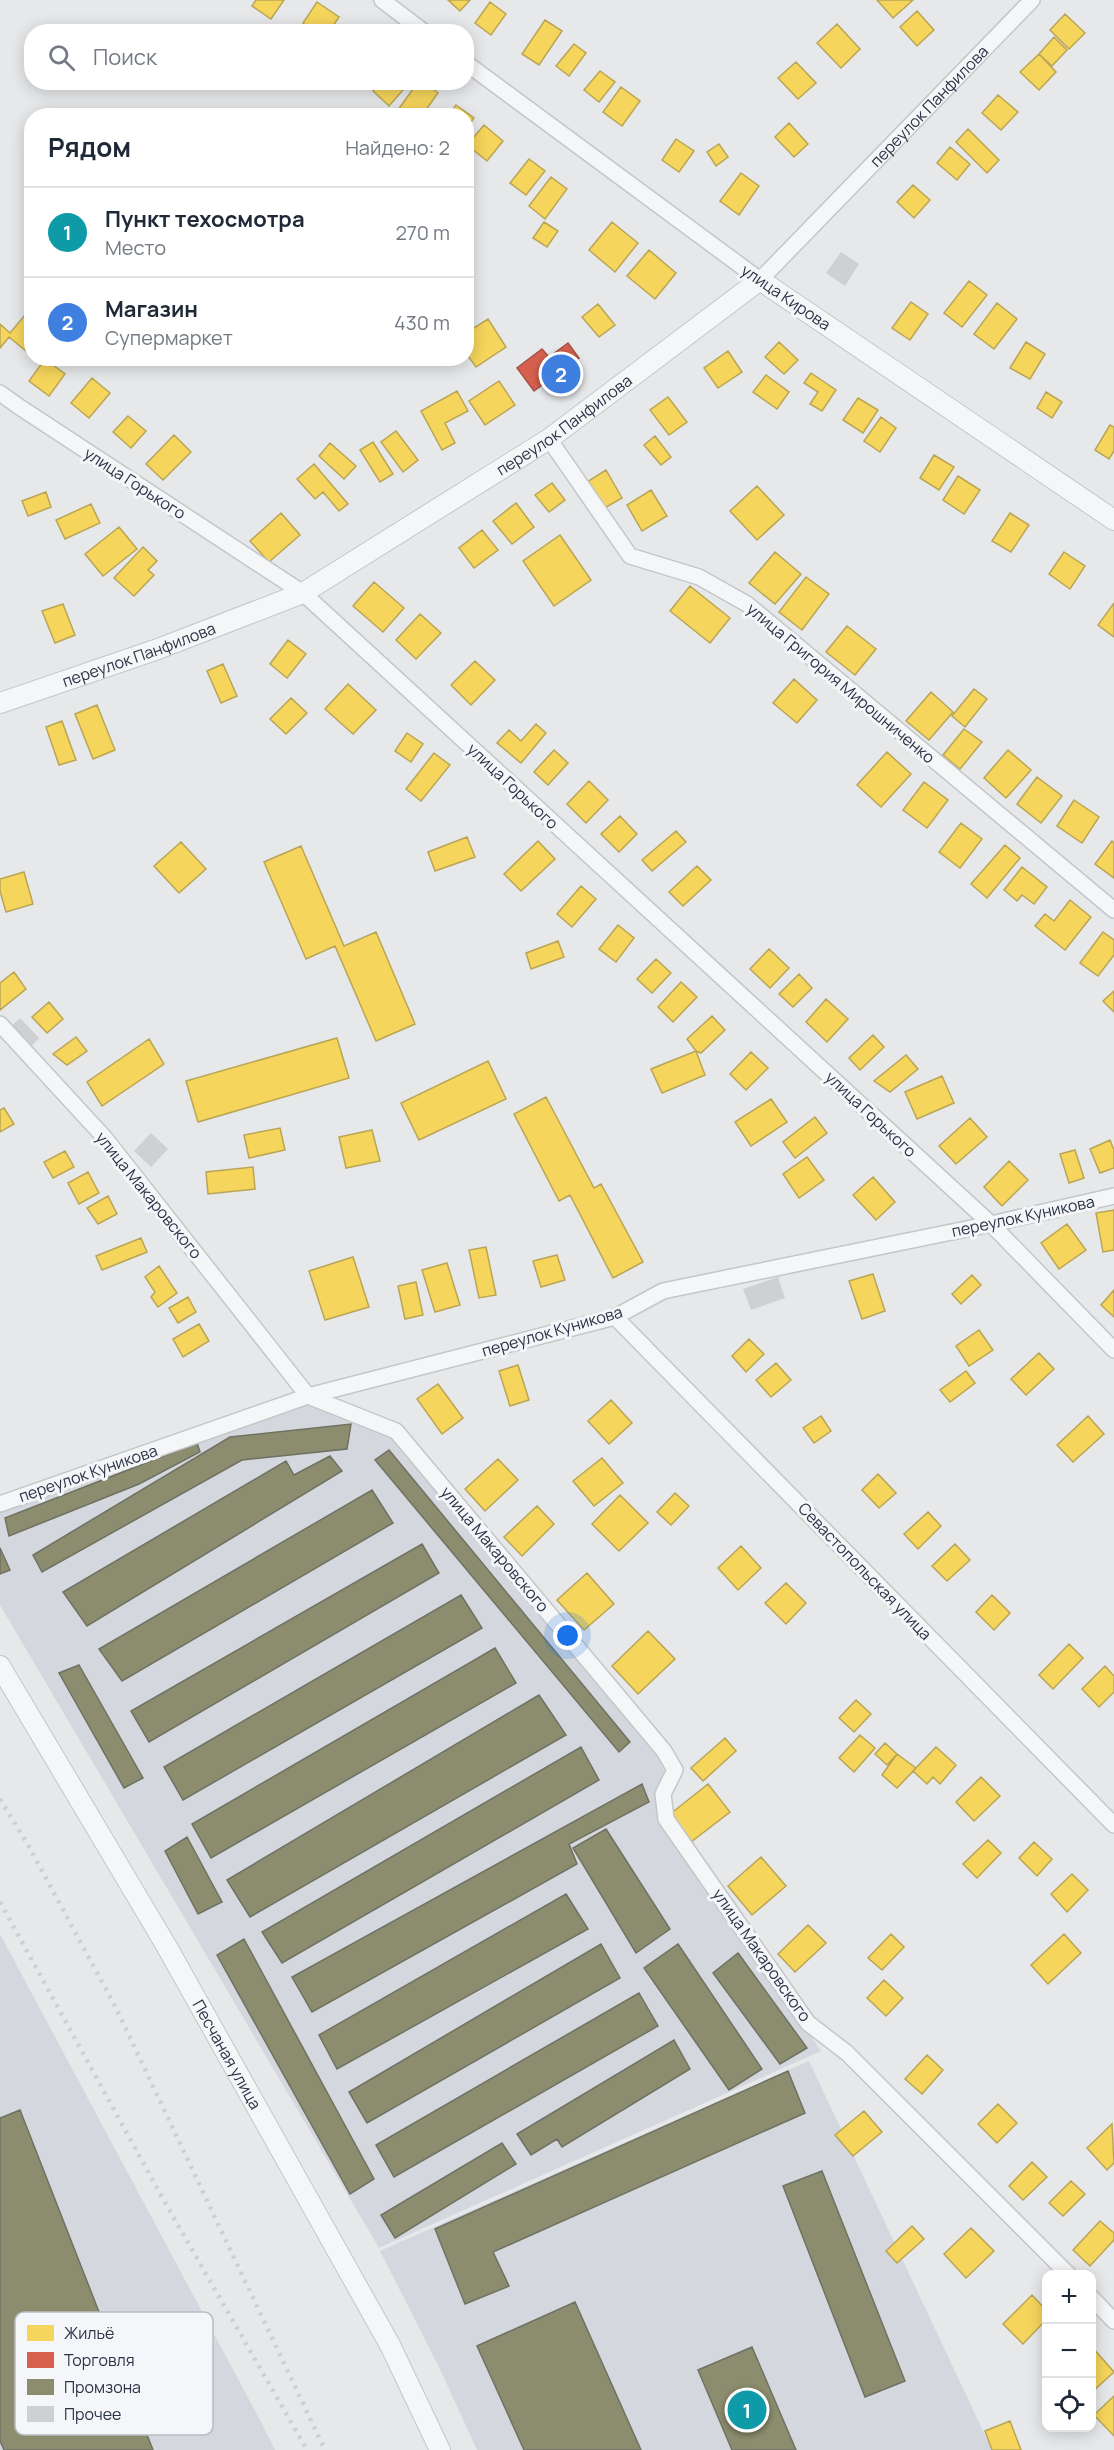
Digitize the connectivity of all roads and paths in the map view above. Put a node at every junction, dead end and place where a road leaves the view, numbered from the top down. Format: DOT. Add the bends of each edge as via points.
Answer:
graph roads {
  1 [pos="382,0"];
  2 [pos="1032,0"];
  3 [pos="414,24"];
  4 [pos="474,69"];
  5 [pos="760,280"];
  6 [pos="0,393"];
  7 [pos="549,439"];
  8 [pos="1114,520"];
  9 [pos="303,593"];
  10 [pos="0,703"];
  11 [pos="1114,910"];
  12 [pos="0,1024"];
  13 [pos="1114,1196"];
  14 [pos="991,1224"];
  15 [pos="615,1317"];
  16 [pos="1114,1350"];
  17 [pos="308,1396"];
  18 [pos="0,1504"];
  19 [pos="0,1666"];
  20 [pos="1114,1825"];
  21 [pos="1064,2270"];
  22 [pos="1096,2302"];
  23 [pos="1114,2321"];
  24 [pos="440,2450"];
  1 -- 3 [label="street"];
  2 -- 5 [label="street, переулок Панфилова"];
  4 -- 5 [label="street, улица Кирова"];
  5 -- 7 [label="street, переулок Панфилова"];
  5 -- 8 [label="street, улица Кирова"];
  6 -- 9 [label="street, улица Горького"];
  7 -- 9 [label="street, переулок Панфилова"];
  7 -- 11 [label="street, улица Григория Мирошниченко" via="630,556 699,577 747,604"];
  9 -- 10 [label="street, переулок Панфилова" via="158,650"];
  9 -- 14 [label="street, улица Горького"];
  12 -- 17 [label="street, улица Макаровского" via="104,1137"];
  13 -- 14 [label="street, переулок Куникова"];
  14 -- 15 [label="street, переулок Куникова" via="663,1291"];
  14 -- 16 [label="street, улица Горького"];
  15 -- 17 [label="street, переулок Куникова"];
  15 -- 20 [label="street, Севастопольская улица"];
  17 -- 18 [label="street, переулок Куникова"];
  17 -- 21 [label="street, улица Макаровского" via="396,1431 664,1751 675,1770 663,1794 666,1819 808,2023 846,2053"];
  19 -- 24 [label="street, Песчаная улица" via="167,1947 390,2345"];
  22 -- 23 [label="street"];
}
